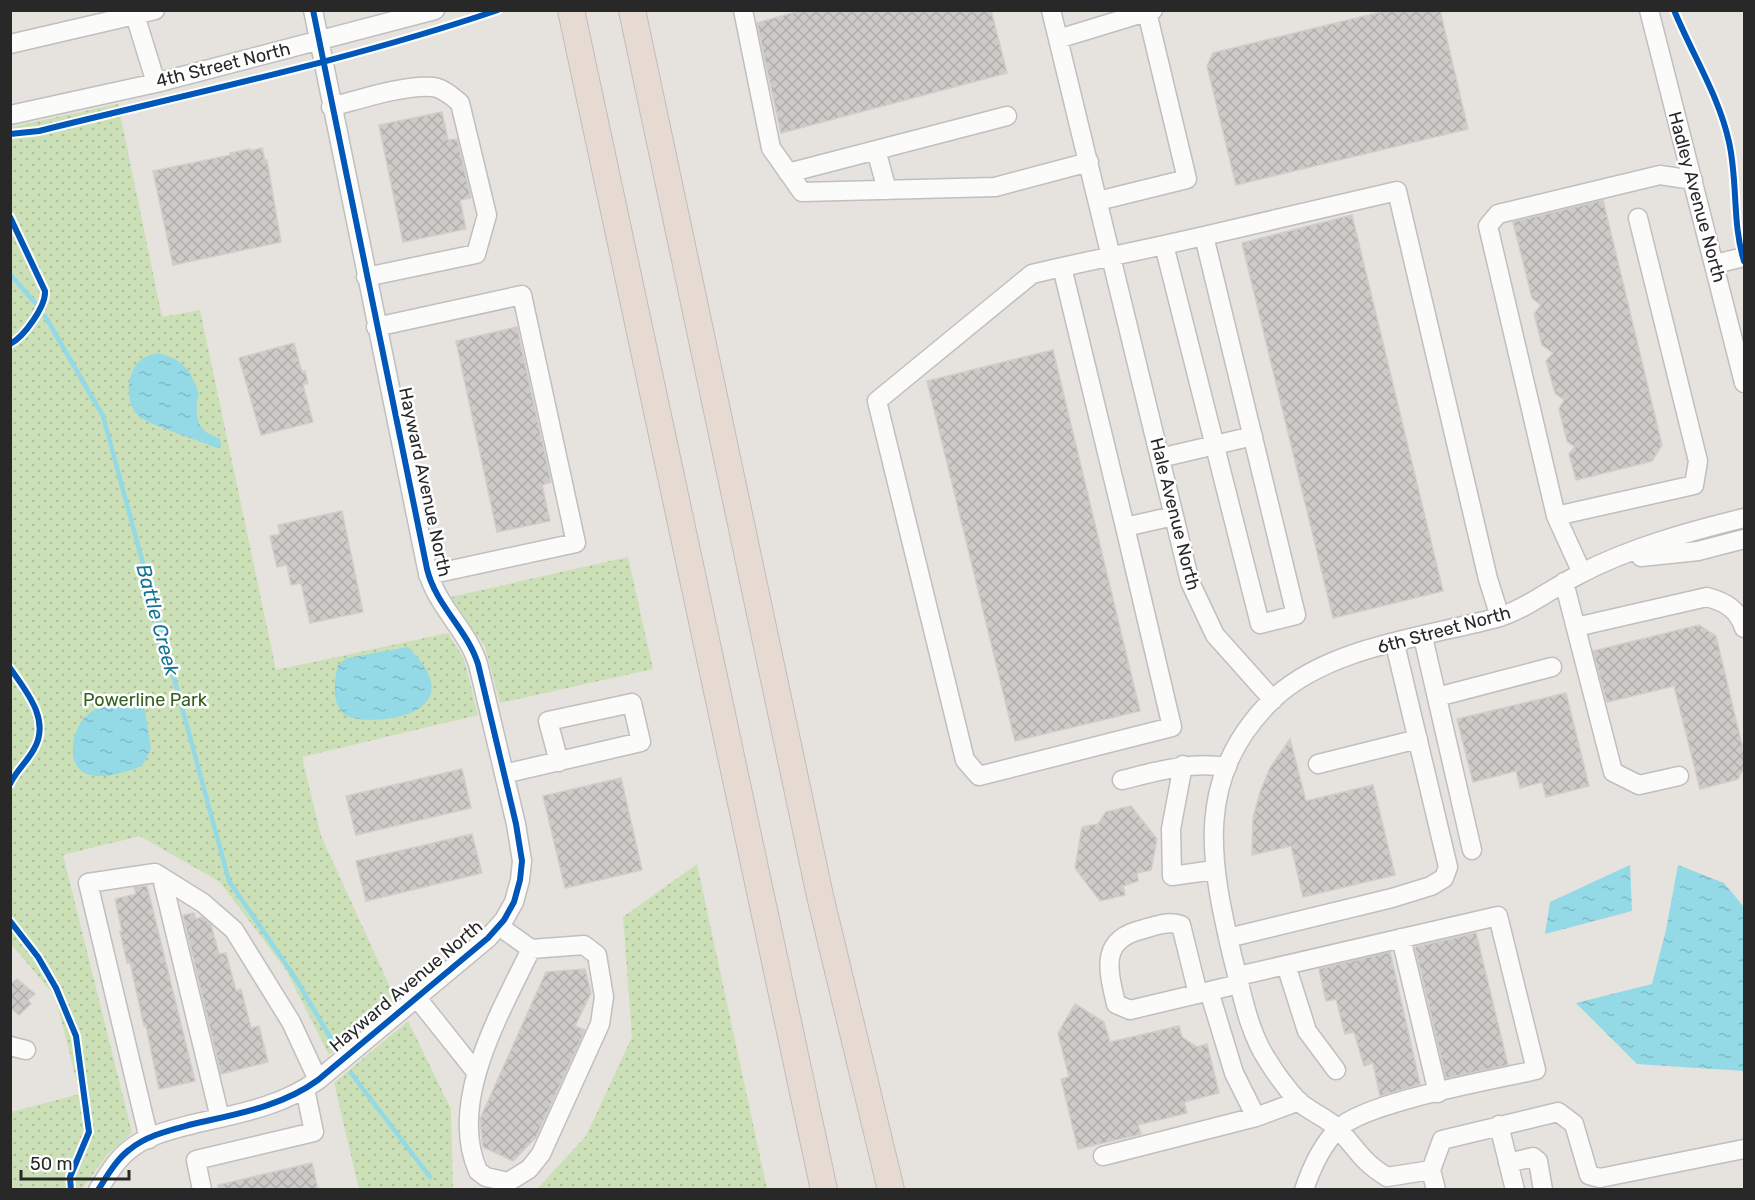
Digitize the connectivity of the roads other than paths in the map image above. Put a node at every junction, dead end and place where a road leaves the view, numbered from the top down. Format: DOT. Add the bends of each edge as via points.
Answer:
graph roads {
  1 [pos="155,10"];
  2 [pos="313,10"];
  3 [pos="435,10"];
  4 [pos="571,10"];
  5 [pos="632,10"];
  6 [pos="742,10"];
  7 [pos="1051,10"];
  8 [pos="1649,10"];
  9 [pos="1150,11"];
  10 [pos="135,15"];
  11 [pos="1058,39"];
  12 [pos="318,40"];
  13 [pos="10,44"];
  14 [pos="156,83"];
  15 [pos="331,106"];
  16 [pos="10,116"];
  17 [pos="1007,116"];
  18 [pos="876,150"];
  19 [pos="1089,162"];
  20 [pos="788,173"];
  21 [pos="1693,180"];
  22 [pos="887,190"];
  23 [pos="1098,201"];
  24 [pos="1638,218"];
  25 [pos="1204,236"];
  26 [pos="1164,245"];
  27 [pos="1112,257"];
  28 [pos="1744,257"];
  29 [pos="1715,264"];
  30 [pos="1062,267"];
  31 [pos="366,277"];
  32 [pos="376,327"];
  33 [pos="1744,383"];
  34 [pos="1253,436"];
  35 [pos="1215,445"];
  36 [pos="1160,458"];
  37 [pos="1174,516"];
  38 [pos="1556,516"];
  39 [pos="1744,518"];
  40 [pos="1125,527"];
  41 [pos="1744,539"];
  42 [pos="1616,559"];
  43 [pos="1582,573"];
  44 [pos="428,575"];
  45 [pos="1564,582"];
  46 [pos="1500,617"];
  47 [pos="1576,627"];
  48 [pos="1744,628"];
  49 [pos="1423,637"];
  50 [pos="1395,644"];
  51 [pos="1552,668"];
  52 [pos="1437,697"];
  53 [pos="1273,700"];
  54 [pos="1418,739"];
  55 [pos="559,762"];
  56 [pos="1318,764"];
  57 [pos="1183,765"];
  58 [pos="1227,767"];
  59 [pos="504,774"];
  60 [pos="1678,776"];
  61 [pos="1122,780"];
  62 [pos="1473,849"];
  63 [pos="1214,870"];
  64 [pos="162,878"];
  65 [pos="499,926"];
  66 [pos="1228,938"];
  67 [pos="1401,938"];
  68 [pos="531,949"];
  69 [pos="1286,965"];
  70 [pos="1238,980"];
  71 [pos="1203,993"];
  72 [pos="417,998"];
  73 [pos="1336,1070"];
  74 [pos="476,1072"];
  75 [pos="311,1085"];
  76 [pos="1438,1092"];
  77 [pos="1299,1101"];
  78 [pos="805,1108"];
  79 [pos="1256,1117"];
  80 [pos="220,1118"];
  81 [pos="1499,1125"];
  82 [pos="1338,1128"];
  83 [pos="149,1139"];
  84 [pos="1744,1149"];
  85 [pos="1103,1156"];
  86 [pos="1508,1163"];
  87 [pos="1431,1170"];
  88 [pos="98,1190"];
  89 [pos="202,1190"];
  90 [pos="816,1190"];
  91 [pos="824,1190"];
  92 [pos="891,1190"];
  93 [pos="1304,1190"];
  94 [pos="1436,1190"];
  95 [pos="1515,1190"];
  96 [pos="1543,1190"];
  1 -- 10 [label="street"];
  2 -- 12 [label="street, Hayward Avenue North"];
  3 -- 12 [label="street, 4th Street North"];
  4 -- 78 [label="highway"];
  5 -- 92 [label="highway" via="818,885"];
  6 -- 20 [label="street" via="771,148"];
  7 -- 11 [label="street, Hale Avenue North"];
  8 -- 21 [label="street, Hadley Avenue North"];
  9 -- 11 [label="street"];
  9 -- 23 [label="street" via="1187,179"];
  10 -- 13 [label="street"];
  10 -- 14 [label="street"];
  11 -- 19 [label="street, Hale Avenue North"];
  12 -- 14 [label="street, 4th Street North"];
  12 -- 15 [label="street, Hayward Avenue North"];
  14 -- 16 [label="street, 4th Street North"];
  15 -- 31 [label="street, Hayward Avenue North"];
  15 -- 31 [label="street" via="416,88 435,87 447,93 460,104 487,214 476,254"];
  17 -- 18 [label="street"];
  18 -- 20 [label="street"];
  18 -- 22 [label="street"];
  19 -- 22 [label="street" via="995,187"];
  19 -- 23 [label="street, Hale Avenue North"];
  20 -- 22 [label="street" via="802,192"];
  21 -- 29 [label="street, Hadley Avenue North"];
  21 -- 38 [label="street" via="1659,175 1498,214 1488,226"];
  23 -- 27 [label="street, Hale Avenue North"];
  24 -- 38 [label="street" via="1698,461 1694,485"];
  25 -- 26 [label="street"];
  25 -- 34 [label="street"];
  25 -- 46 [label="street" via="1397,191"];
  26 -- 27 [label="street"];
  26 -- 35 [label="street"];
  27 -- 30 [label="street"];
  27 -- 36 [label="street, Hale Avenue North"];
  28 -- 29 [label="street"];
  29 -- 33 [label="street, Hadley Avenue North"];
  30 -- 40 [label="street"];
  30 -- 40 [label="street" via="1032,274 877,401 965,760 979,776 1172,727"];
  31 -- 32 [label="street, Hayward Avenue North"];
  32 -- 44 [label="street, Hayward Avenue North"];
  32 -- 44 [label="street" via="522,296 576,543"];
  34 -- 35 [label="street"];
  34 -- 35 [label="street" via="1296,615 1269,622 1260,624"];
  35 -- 36 [label="street"];
  36 -- 37 [label="street, Hale Avenue North"];
  37 -- 40 [label="street"];
  37 -- 53 [label="street, Hale Avenue North" via="1200,609 1231,656"];
  38 -- 43 [label="street"];
  39 -- 42 [label="street, 6th Street North" via="1694,530"];
  41 -- 42 [label="street, 6th Street North" via="1698,551"];
  42 -- 43 [label="street, 6th Street North"];
  43 -- 45 [label="street, 6th Street North"];
  44 -- 59 [label="street, Hayward Avenue North" via="438,600 476,658"];
  45 -- 46 [label="street, 6th Street North" via="1523,609"];
  45 -- 47 [label="street"];
  46 -- 49 [label="street, 6th Street North"];
  47 -- 48 [label="street" via="1707,597 1736,612"];
  47 -- 60 [label="street" via="1613,772 1640,785"];
  49 -- 50 [label="street, 6th Street North"];
  49 -- 52 [label="street"];
  50 -- 53 [label="street, 6th Street North" via="1324,664"];
  50 -- 54 [label="street"];
  51 -- 52 [label="street"];
  52 -- 62 [label="street"];
  53 -- 58 [label="street" via="1253,723"];
  54 -- 56 [label="street"];
  54 -- 66 [label="street" via="1448,867 1444,878 1392,898"];
  55 -- 55 [label="street" via="641,742 632,703 548,721"];
  55 -- 59 [label="street"];
  57 -- 58 [label="street"];
  57 -- 61 [label="street"];
  57 -- 63 [label="street" via="1171,830 1172,876"];
  58 -- 63 [label="street" via="1212,829"];
  59 -- 65 [label="street, Hayward Avenue North" via="520,840 522,869 514,902"];
  63 -- 66 [label="street"];
  64 -- 75 [label="street" via="203,903 234,930 291,1022"];
  64 -- 80 [label="street"];
  64 -- 83 [label="street" via="155,873 88,883"];
  65 -- 68 [label="street"];
  65 -- 72 [label="street, Hayward Avenue North"];
  66 -- 70 [label="street"];
  67 -- 69 [label="street"];
  67 -- 76 [label="street"];
  67 -- 76 [label="street" via="1498,916 1536,1070"];
  68 -- 74 [label="street"];
  68 -- 74 [label="street" via="584,945 591,948 597,955 604,997 600,1024 542,1154 529,1169 508,1182 478,1171 470,1147 468,1119"];
  69 -- 70 [label="street"];
  69 -- 73 [label="street" via="1307,1031"];
  70 -- 71 [label="street"];
  70 -- 77 [label="street" via="1256,1038 1268,1061"];
  71 -- 71 [label="street" via="1130,1010 1116,1004 1107,964 1118,938 1171,922 1181,925"];
  71 -- 79 [label="street"];
  72 -- 74 [label="street"];
  72 -- 75 [label="street, Hayward Avenue North"];
  75 -- 80 [label="street, Hayward Avenue North" via="264,1107"];
  75 -- 89 [label="street" via="314,1132 196,1160"];
  76 -- 82 [label="street" via="1370,1110"];
  77 -- 79 [label="street"];
  77 -- 82 [label="street"];
  78 -- 90 [label="highway"];
  78 -- 91 [label="highway"];
  79 -- 85 [label="street"];
  80 -- 83 [label="street, Hayward Avenue North"];
  81 -- 84 [label="street" via="1558,1112 1574,1124 1589,1175 1600,1178"];
  81 -- 86 [label="street"];
  81 -- 87 [label="street" via="1442,1140"];
  82 -- 87 [label="street" via="1366,1164 1387,1177"];
  82 -- 93 [label="street" via="1316,1161"];
  83 -- 88 [label="street, Hayward Avenue North" via="129,1150"];
  86 -- 95 [label="street"];
  86 -- 96 [label="street" via="1533,1157 1538,1161"];
  87 -- 94 [label="street"];
}
